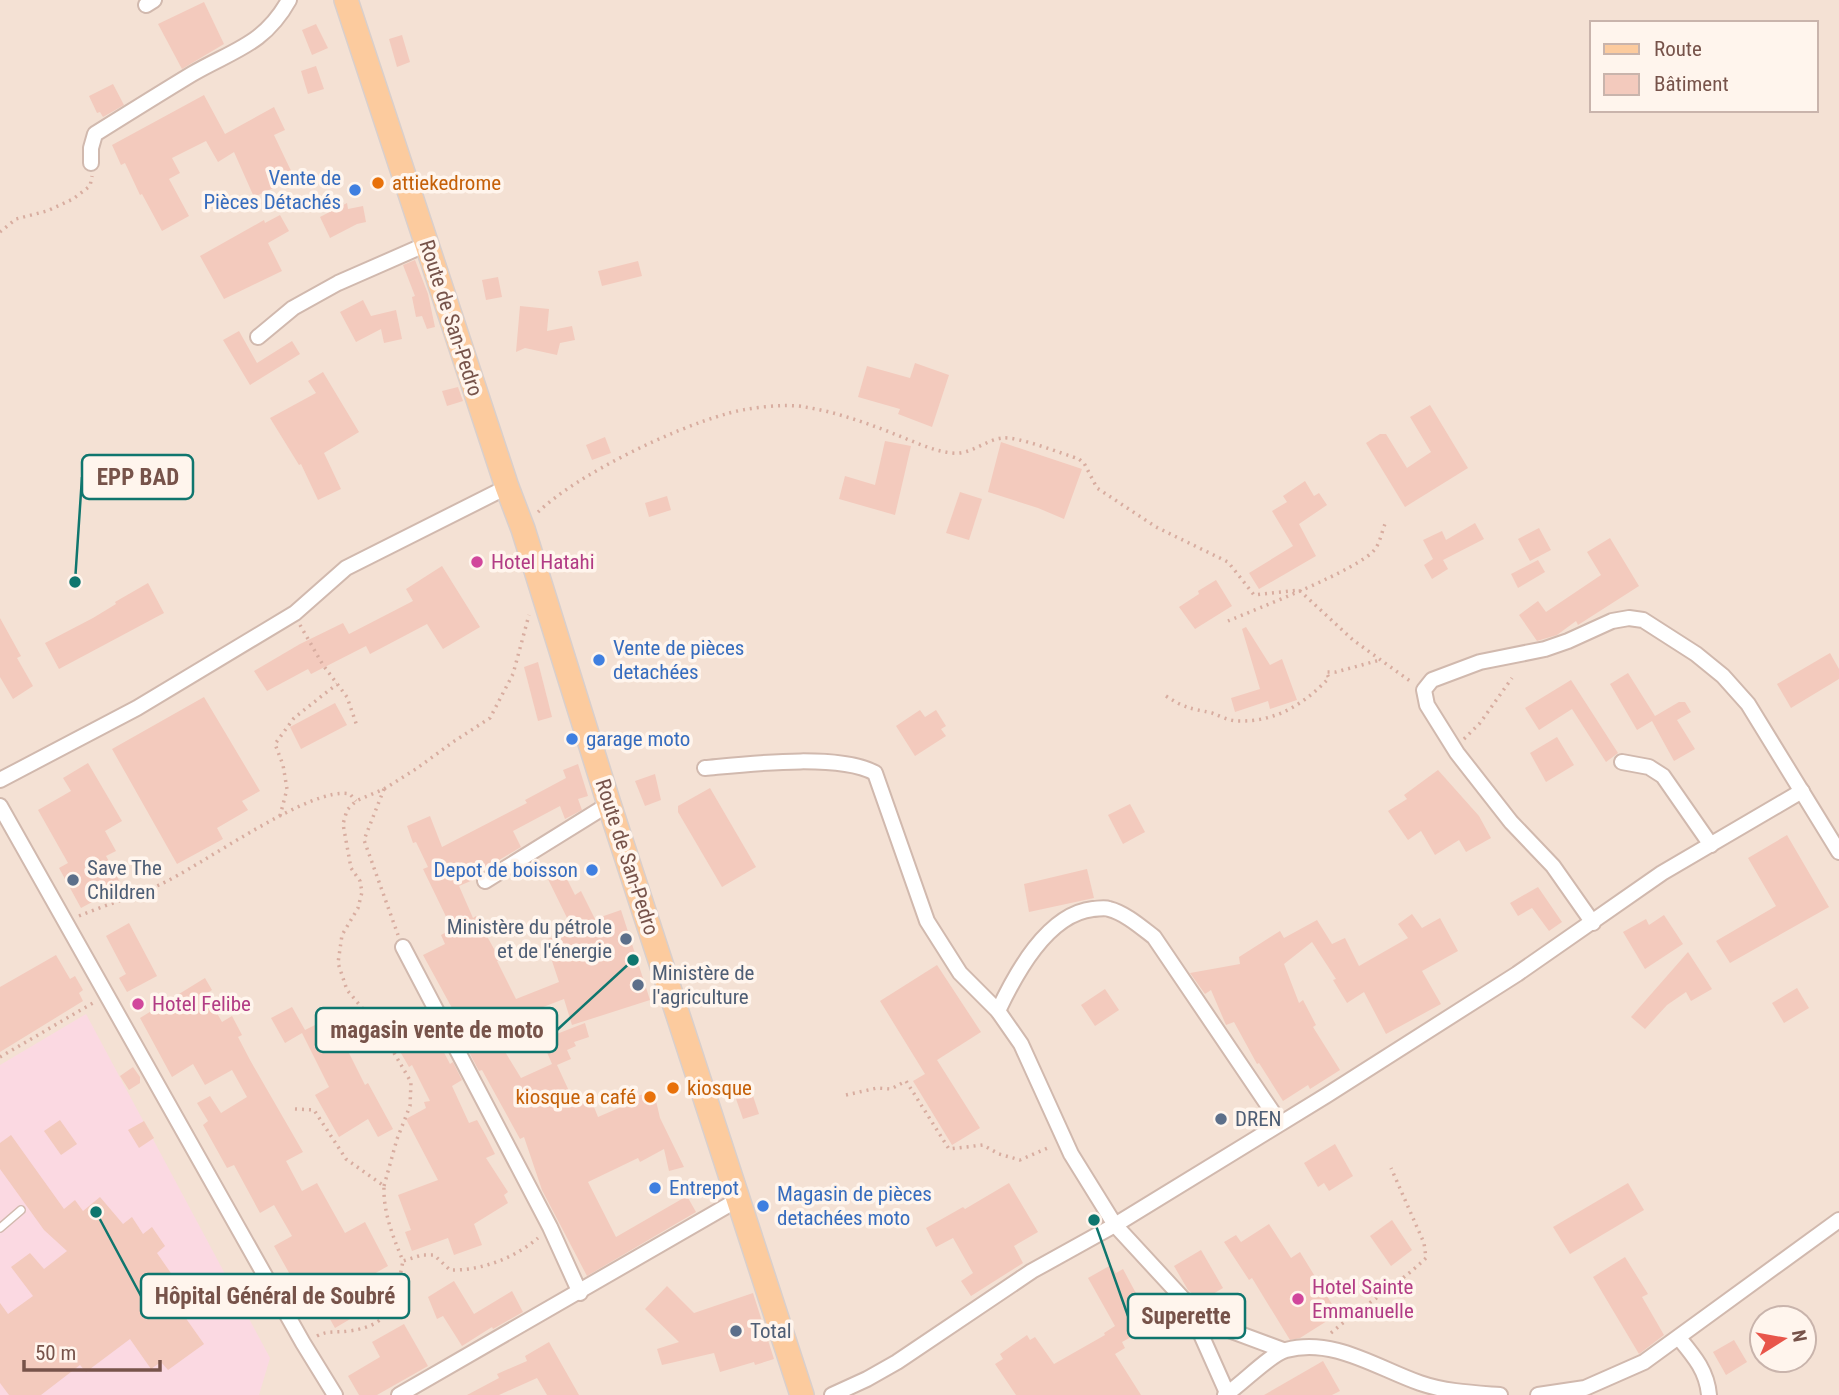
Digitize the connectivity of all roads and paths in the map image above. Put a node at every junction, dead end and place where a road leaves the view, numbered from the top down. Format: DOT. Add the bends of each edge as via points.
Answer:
graph roads {
  1 [pos="289,0"];
  2 [pos="346,0"];
  3 [pos="91,163"];
  4 [pos="0,232"];
  5 [pos="427,244"];
  6 [pos="258,338"];
  7 [pos="507,487"];
  8 [pos="1385,524"];
  9 [pos="523,529"];
  10 [pos="542,588"];
  11 [pos="1299,590"];
  12 [pos="295,613"];
  13 [pos="1228,621"];
  14 [pos="1381,660"];
  15 [pos="1512,678"];
  16 [pos="337,684"];
  17 [pos="1424,690"];
  18 [pos="1166,696"];
  19 [pos="356,726"];
  20 [pos="1457,753"];
  21 [pos="1622,762"];
  22 [pos="705,768"];
  23 [pos="0,780"];
  24 [pos="384,789"];
  25 [pos="1802,791"];
  26 [pos="356,801"];
  27 [pos="609,804"];
  28 [pos="0,806"];
  29 [pos="280,816"];
  30 [pos="1711,845"];
  31 [pos="1839,852"];
  32 [pos="485,881"];
  33 [pos="67,922"];
  34 [pos="1593,923"];
  35 [pos="403,947"];
  36 [pos="107,995"];
  37 [pos="998,1012"];
  38 [pos="0,1057"];
  39 [pos="846,1095"];
  40 [pos="295,1109"];
  41 [pos="1280,1123"];
  42 [pos="1071,1154"];
  43 [pos="1391,1168"];
  44 [pos="384,1186"];
  45 [pos="739,1199"];
  46 [pos="21,1210"];
  47 [pos="1839,1220"];
  48 [pos="1115,1225"];
  49 [pos="550,1227"];
  50 [pos="0,1228"];
  51 [pos="403,1261"];
  52 [pos="580,1293"];
  53 [pos="1187,1303"];
  54 [pos="1679,1338"];
  55 [pos="303,1343"];
  56 [pos="1316,1345"];
  57 [pos="1283,1350"];
  58 [pos="1456,1394"];
  59 [pos="335,1395"];
  60 [pos="400,1395"];
  61 [pos="802,1395"];
  62 [pos="832,1395"];
  63 [pos="1227,1395"];
  64 [pos="1500,1395"];
  65 [pos="1538,1395"];
  66 [pos="1709,1395"];
  1 -- 3 [label="street" via="279,19 241,50 95,134"];
  2 -- 5 [label="main road, Route de San-Pedro"];
  3 -- 4 [label="path" via="90,186 73,199 16,219"];
  5 -- 6 [label="street" via="338,283 293,309"];
  5 -- 7 [label="main road, Route de San-Pedro"];
  7 -- 9 [label="main road, Route de San-Pedro"];
  7 -- 12 [label="street" via="346,568"];
  8 -- 11 [label="path" via="1375,550"];
  9 -- 10 [label="main road, Route de San-Pedro"];
  9 -- 11 [label="path" via="577,484 665,437 727,413 802,406 954,454 1007,438 1079,459 1097,488 1156,527 1228,562 1254,595"];
  10 -- 24 [label="path" via="528,618 513,674 490,718"];
  10 -- 27 [label="main road, Route de San-Pedro"];
  11 -- 13 [label="path"];
  11 -- 14 [label="path"];
  12 -- 16 [label="path"];
  12 -- 23 [label="street" via="137,708"];
  14 -- 17 [label="path"];
  14 -- 18 [label="path" via="1326,672 1329,678 1293,709 1236,722 1185,709"];
  15 -- 20 [label="path"];
  16 -- 19 [label="path" via="347,697"];
  16 -- 29 [label="path" via="294,718 275,744 287,789"];
  17 -- 20 [label="street" via="1427,705"];
  17 -- 25 [label="street" via="1432,680 1480,662 1545,649 1612,621 1643,620 1723,676 1748,705"];
  20 -- 34 [label="street" via="1511,822 1553,866"];
  21 -- 30 [label="street" via="1649,767 1662,776"];
  22 -- 37 [label="street" via="848,763 876,774 934,935 960,973"];
  24 -- 26 [label="path"];
  24 -- 35 [label="path" via="364,840"];
  25 -- 30 [label="street"];
  25 -- 31 [label="street"];
  26 -- 29 [label="path" via="350,794 340,793"];
  26 -- 44 [label="path" via="343,824 351,868 362,892 342,935 338,963 347,990 380,1029 411,1082 410,1106"];
  27 -- 32 [label="street"];
  27 -- 45 [label="main road, Route de San-Pedro"];
  28 -- 33 [label="street"];
  29 -- 33 [label="path" via="161,885"];
  30 -- 34 [label="street" via="1662,873"];
  33 -- 36 [label="street"];
  34 -- 41 [label="street"];
  35 -- 49 [label="street"];
  36 -- 38 [label="path"];
  36 -- 55 [label="street"];
  37 -- 41 [label="street" via="1017,972 1059,924 1082,910 1107,908 1154,937"];
  37 -- 42 [label="street" via="1021,1044"];
  39 -- 42 [label="path" via="891,1089 906,1081 949,1149 983,1145 1020,1160 1052,1146"];
  40 -- 44 [label="path" via="314,1110 346,1159"];
  41 -- 48 [label="street"];
  42 -- 48 [label="street"];
  43 -- 56 [label="path" via="1424,1243 1426,1258"];
  44 -- 51 [label="path" via="391,1232"];
  45 -- 52 [label="street"];
  45 -- 61 [label="main road, Route de San-Pedro"];
  46 -- 50 [label="lane"];
  47 -- 54 [label="street"];
  48 -- 53 [label="street"];
  48 -- 62 [label="street" via="1032,1271 897,1362"];
  49 -- 51 [label="path" via="527,1247 480,1268 450,1270 434,1255"];
  49 -- 52 [label="street"];
  51 -- 55 [label="path" via="387,1316 357,1330 326,1331"];
  52 -- 60 [label="street"];
  53 -- 57 [label="street" via="1229,1330"];
  53 -- 63 [label="street"];
  54 -- 65 [label="street" via="1644,1362 1585,1388"];
  54 -- 66 [label="street" via="1701,1366"];
  55 -- 59 [label="street"];
  56 -- 57 [label="street"];
  56 -- 58 [label="street"];
  57 -- 63 [label="street"];
  58 -- 64 [label="street"];
}
